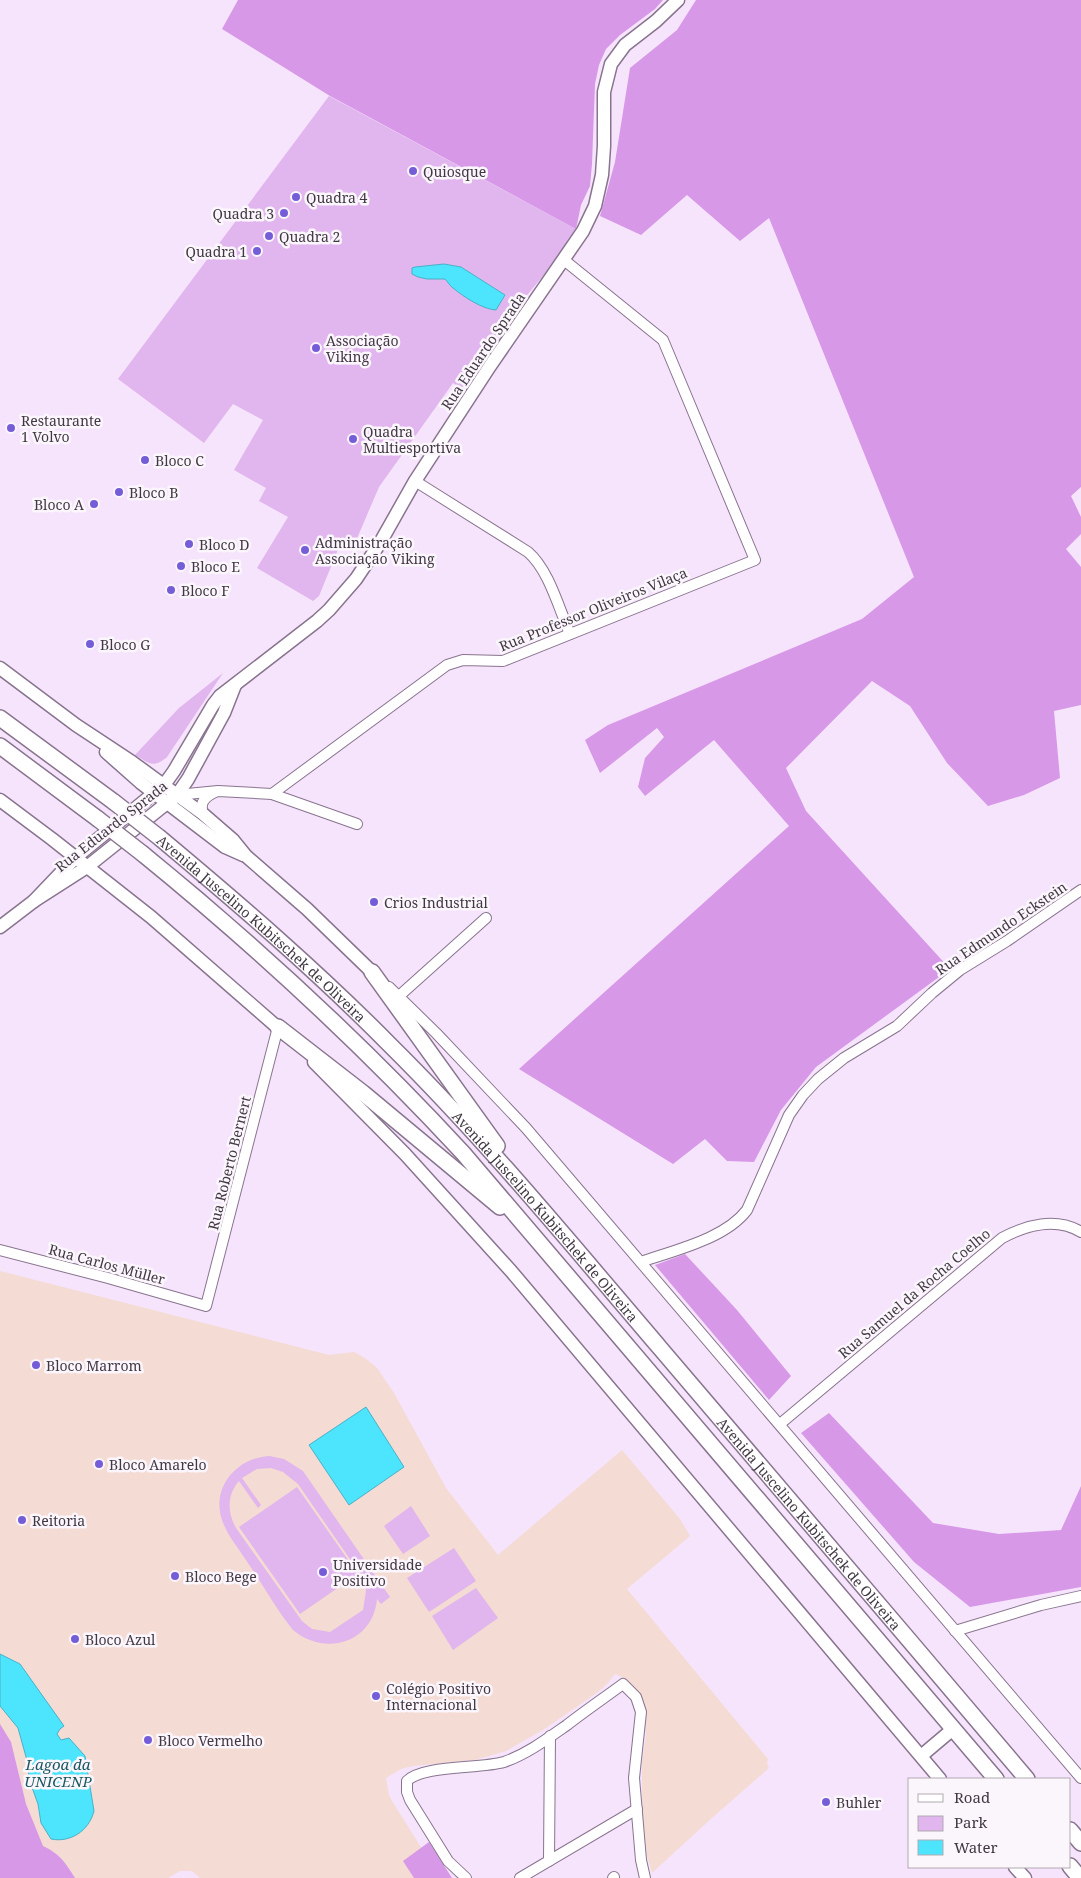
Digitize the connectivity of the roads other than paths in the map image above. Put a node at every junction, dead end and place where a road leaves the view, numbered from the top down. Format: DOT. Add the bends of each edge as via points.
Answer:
graph roads {
  1 [pos="678,0"];
  2 [pos="564,260"];
  3 [pos="415,481"];
  4 [pos="570,634"];
  5 [pos="0,668"];
  6 [pos="236,683"];
  7 [pos="0,718"];
  8 [pos="0,746"];
  9 [pos="159,789"];
  10 [pos="218,791"];
  11 [pos="272,794"];
  12 [pos="172,799"];
  13 [pos="0,800"];
  14 [pos="202,814"];
  15 [pos="357,824"];
  16 [pos="52,839"];
  17 [pos="246,856"];
  18 [pos="76,857"];
  19 [pos="87,867"];
  20 [pos="57,877"];
  21 [pos="1081,890"];
  22 [pos="34,901"];
  23 [pos="486,918"];
  24 [pos="0,927"];
  25 [pos="372,972"];
  26 [pos="399,996"];
  27 [pos="278,1027"];
  28 [pos="1081,1232"];
  29 [pos="533,1234"];
  30 [pos="0,1250"];
  31 [pos="641,1262"];
  32 [pos="596,1273"];
  33 [pos="206,1306"];
  34 [pos="780,1424"];
  35 [pos="1081,1596"];
  36 [pos="955,1631"];
  37 [pos="953,1729"];
  38 [pos="550,1736"];
  39 [pos="921,1756"];
  40 [pos="939,1778"];
  41 [pos="995,1778"];
  42 [pos="1026,1778"];
  43 [pos="1081,1778"];
  44 [pos="637,1809"];
  45 [pos="1071,1831"];
  46 [pos="1081,1843"];
  47 [pos="549,1861"];
  48 [pos="1071,1867"];
  49 [pos="1016,1868"];
  50 [pos="466,1878"];
  51 [pos="520,1878"];
  52 [pos="646,1878"];
  53 [pos="1025,1878"];
  54 [pos="1080,1878"];
  1 -- 2 [label="main road, Rua Eduardo Sprada" via="656,22 625,44 611,64 604,92 604,159 598,191 583,231"];
  2 -- 3 [label="main road, Rua Eduardo Sprada"];
  2 -- 4 [label="street, Rua Professor Oliveiros Vilaça" via="663,340 755,560"];
  3 -- 4 [label="street" via="534,557 544,572"];
  3 -- 6 [label="main road, Rua Eduardo Sprada" via="380,543 330,610"];
  4 -- 11 [label="street, Rua Professor Oliveiros Vilaça" via="503,661 463,660 439,669"];
  5 -- 9 [label="main road" via="132,762"];
  6 -- 9 [label="main road, Rua Eduardo Sprada" via="213,705 174,771"];
  6 -- 12 [label="main road, Rua Eduardo Sprada" via="224,713 188,779"];
  7 -- 32 [label="highway, Avenida Juscelino Kubitschek de Oliveira, bridge" via="160,838 282,943 390,1044 492,1153"];
  8 -- 29 [label="highway, Avenida Juscelino Kubitschek de Oliveira, bridge" via="143,854 246,942 376,1063 458,1147"];
  9 -- 12 [label="main road"];
  9 -- 18 [label="main road, Rua Eduardo Sprada"];
  10 -- 11 [label="street"];
  10 -- 12 [label="street"];
  10 -- 14 [label="street" via="203,801"];
  11 -- 15 [label="street"];
  12 -- 14 [label="main road"];
  12 -- 17 [label="main road" via="225,847"];
  12 -- 19 [label="main road, Rua Eduardo Sprada"];
  13 -- 16 [label="main road"];
  14 -- 17 [label="main road" via="233,840"];
  16 -- 18 [label="main road"];
  16 -- 20 [label="main road" via="61,860"];
  17 -- 25 [label="main road" via="308,909"];
  18 -- 19 [label="main road"];
  18 -- 20 [label="main road, Rua Eduardo Sprada"];
  19 -- 22 [label="main road, Rua Eduardo Sprada"];
  19 -- 27 [label="main road" via="176,938"];
  20 -- 22 [label="main road, Rua Eduardo Sprada"];
  21 -- 31 [label="street, Rua Edmundo Eckstein" via="950,978 897,1026 844,1058 818,1079 789,1115 739,1220 714,1235"];
  22 -- 24 [label="main road, Rua Eduardo Sprada"];
  23 -- 26 [label="street"];
  25 -- 26 [label="street"];
  25 -- 32 [label="highway" via="494,1142"];
  26 -- 31 [label="street" via="521,1122"];
  27 -- 29 [label="highway"];
  27 -- 33 [label="street, Rua Roberto Bernert"];
  27 -- 39 [label="main road" via="405,1154 507,1267"];
  28 -- 34 [label="street, Rua Samuel da Rocha Coelho" via="1065,1225 1048,1224 1016,1230 1002,1238"];
  29 -- 37 [label="highway, Avenida Juscelino Kubitschek de Oliveira"];
  30 -- 33 [label="street, Rua Carlos Müller"];
  31 -- 34 [label="street"];
  32 -- 42 [label="highway, Avenida Juscelino Kubitschek de Oliveira"];
  34 -- 36 [label="street"];
  35 -- 36 [label="street"];
  36 -- 43 [label="street"];
  37 -- 39 [label="main road"];
  37 -- 41 [label="highway, Avenida Juscelino Kubitschek de Oliveira"];
  38 -- 44 [label="street" via="623,1684 636,1697 641,1712 634,1775"];
  38 -- 47 [label="street"];
  38 -- 50 [label="street" via="504,1762 426,1772 407,1781 407,1792 415,1808 448,1861"];
  39 -- 40 [label="main road"];
  44 -- 47 [label="street"];
  44 -- 52 [label="street"];
  45 -- 46 [label="highway"];
  47 -- 51 [label="street"];
  48 -- 54 [label="highway"];
  49 -- 53 [label="main road"];
}
